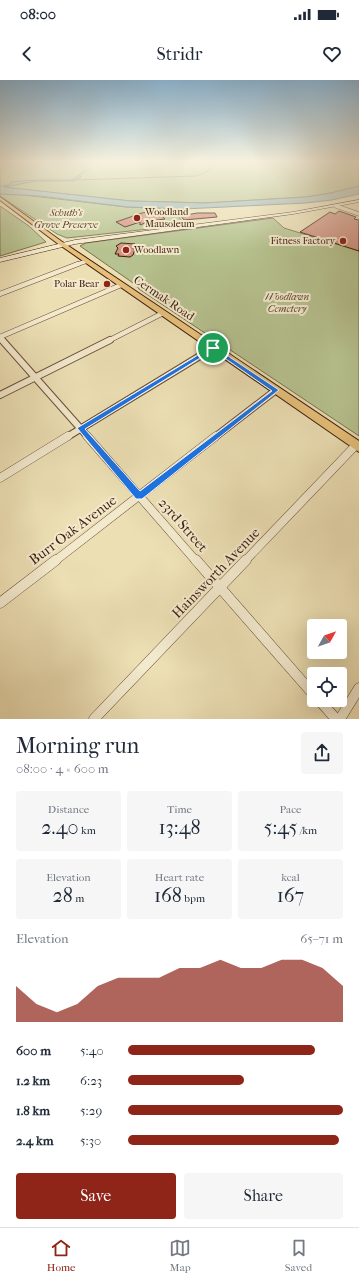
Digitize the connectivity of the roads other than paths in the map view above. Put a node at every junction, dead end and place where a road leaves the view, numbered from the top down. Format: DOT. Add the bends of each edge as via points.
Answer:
graph roads {
  1 [pos="0,198"];
  2 [pos="359,201"];
  3 [pos="0,204"];
  4 [pos="336,206"];
  5 [pos="359,214"];
  6 [pos="34,224"];
  7 [pos="61,243"];
  8 [pos="0,257"];
  9 [pos="0,260"];
  10 [pos="87,261"];
  11 [pos="121,284"];
  12 [pos="0,294"];
  13 [pos="163,313"];
  14 [pos="0,337"];
  15 [pos="213,348"];
  16 [pos="35,378"];
  17 [pos="276,390"];
  18 [pos="0,395"];
  19 [pos="80,428"];
  20 [pos="358,446"];
  21 [pos="0,478"];
  22 [pos="139,496"];
  23 [pos="219,588"];
  24 [pos="0,603"];
  25 [pos="307,687"];
  26 [pos="359,688"];
  27 [pos="325,707"];
  28 [pos="94,719"];
  29 [pos="336,719"];
  30 [pos="340,719"];
  1 -- 6 [label="main road, Cermak Road"];
  2 -- 4 [label="main road"];
  3 -- 6 [label="main road, Cermak Road"];
  4 -- 5 [label="street"];
  4 -- 7 [label="main road" via="202,225 120,233"];
  6 -- 7 [label="main road, Cermak Road"];
  7 -- 8 [label="main road"];
  7 -- 9 [label="main road"];
  7 -- 10 [label="main road, Cermak Road"];
  10 -- 11 [label="main road, Cermak Road"];
  10 -- 12 [label="street"];
  11 -- 13 [label="main road, Cermak Road"];
  11 -- 14 [label="street"];
  13 -- 15 [label="main road, Cermak Road"];
  13 -- 16 [label="street"];
  14 -- 16 [label="street, 23rd Street"];
  15 -- 17 [label="main road, Cermak Road"];
  15 -- 19 [label="street"];
  16 -- 18 [label="street"];
  16 -- 19 [label="street, 23rd Street"];
  17 -- 20 [label="main road, Cermak Road"];
  17 -- 22 [label="street, Burr Oak Avenue"];
  19 -- 21 [label="street"];
  19 -- 22 [label="street, 23rd Street"];
  20 -- 23 [label="street, Hainsworth Avenue"];
  22 -- 23 [label="street, 23rd Street"];
  22 -- 24 [label="street, Burr Oak Avenue"];
  23 -- 25 [label="street, 23rd Street"];
  23 -- 28 [label="street, Hainsworth Avenue"];
  26 -- 30 [label="street"];
  27 -- 29 [label="street"];
}
